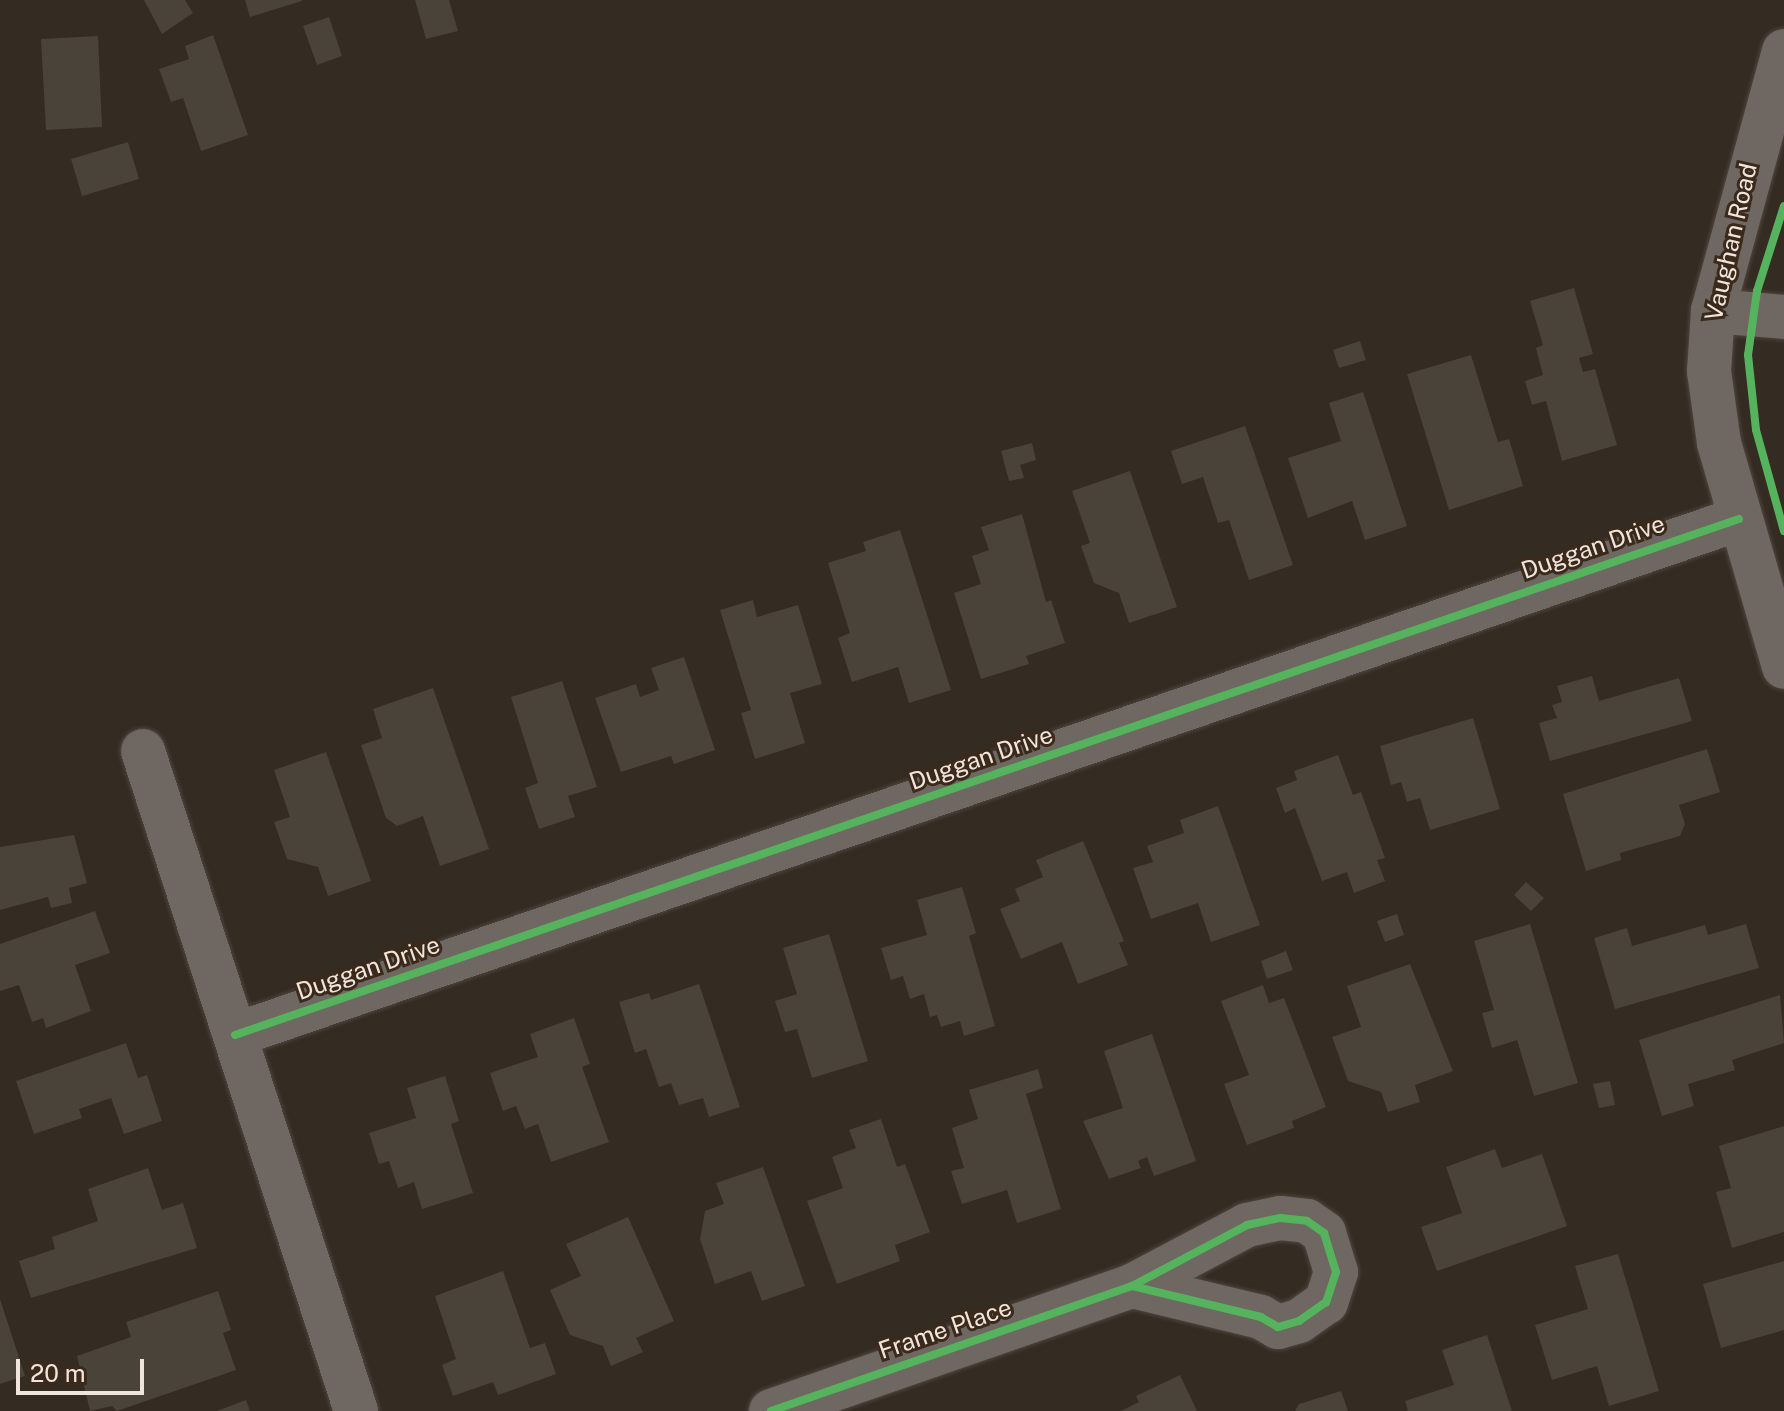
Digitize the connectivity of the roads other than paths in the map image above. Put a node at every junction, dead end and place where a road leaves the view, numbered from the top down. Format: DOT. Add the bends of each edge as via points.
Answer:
graph roads {
  1 [pos="1784,51"];
  2 [pos="1713,311"];
  3 [pos="1784,317"];
  4 [pos="1739,519"];
  5 [pos="1784,667"];
  6 [pos="143,751"];
  7 [pos="235,1035"];
  8 [pos="1132,1286"];
  9 [pos="356,1411"];
  10 [pos="771,1411"];
  1 -- 2 [label="street, Vaughan Road"];
  2 -- 3 [label="street"];
  2 -- 4 [label="street, Vaughan Road" via="1712,407"];
  4 -- 5 [label="street, Vaughan Road"];
  4 -- 7 [label="street, Duggan Drive"];
  6 -- 7 [label="street"];
  7 -- 9 [label="street"];
  8 -- 10 [label="street, Frame Place"];
}
